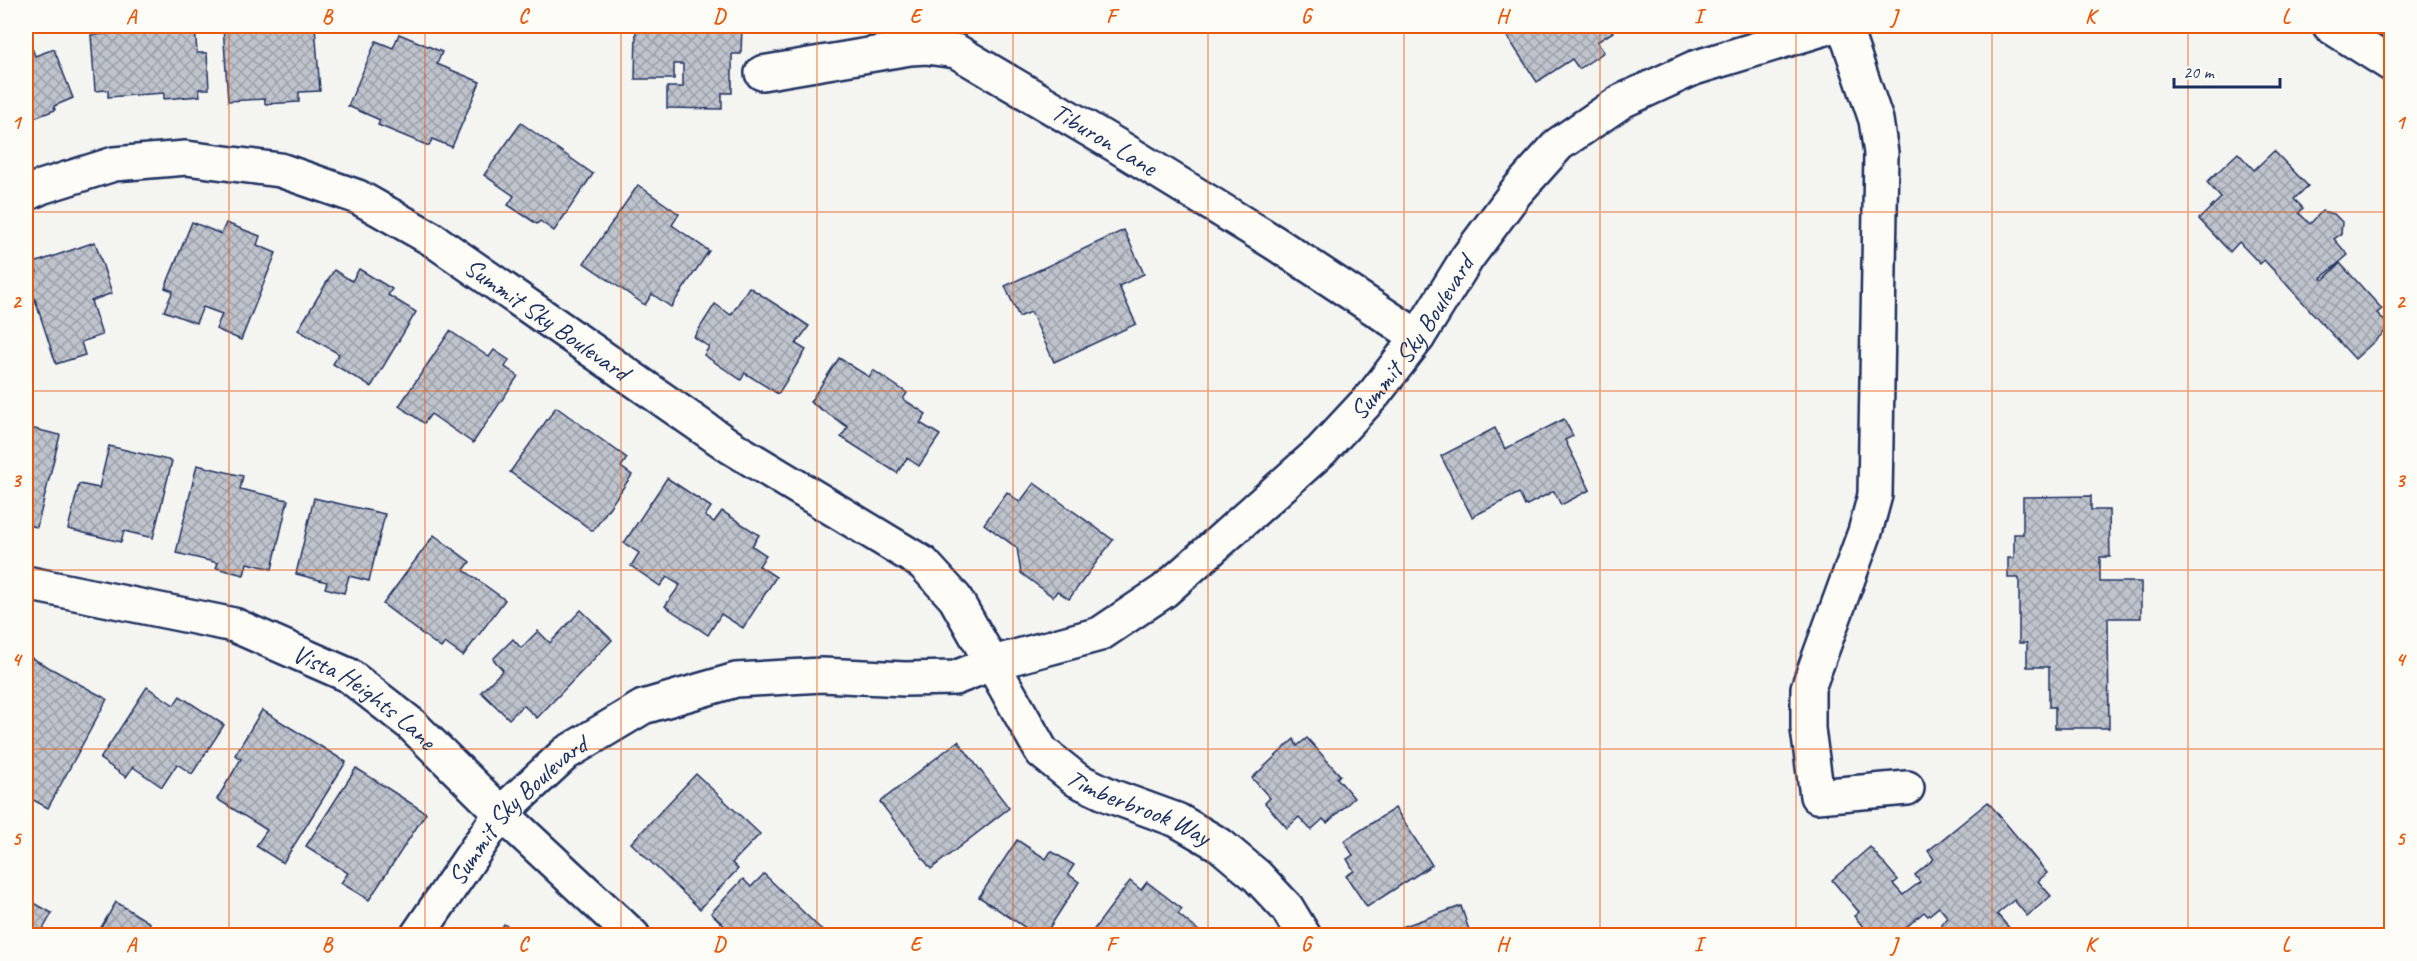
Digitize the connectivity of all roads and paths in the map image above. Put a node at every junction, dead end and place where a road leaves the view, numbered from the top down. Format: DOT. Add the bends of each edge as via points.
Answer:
graph roads {
  1 [pos="1832,26"];
  2 [pos="1844,26"];
  3 [pos="2330,26"];
  4 [pos="957,38"];
  5 [pos="2391,65"];
  6 [pos="762,73"];
  7 [pos="26,194"];
  8 [pos="1418,337"];
  9 [pos="26,582"];
  10 [pos="993,663"];
  11 [pos="1907,788"];
  12 [pos="501,813"];
  13 [pos="417,936"];
  14 [pos="633,936"];
  15 [pos="1304,936"];
  1 -- 8 [label="street, Summit Sky Boulevard" via="1694,68 1622,101 1559,144 1516,192 1467,258"];
  2 -- 11 [label="street" via="1876,120 1881,153 1875,495 1811,675 1806,706 1817,796"];
  3 -- 5 [label="street"];
  4 -- 6 [label="street, Tiburon Lane"];
  4 -- 8 [label="street, Tiburon Lane" via="1105,138"];
  7 -- 10 [label="street, Summit Sky Boulevard" via="114,164 186,158 280,170 358,197 432,238 731,447 923,563 955,598"];
  8 -- 10 [label="street, Summit Sky Boulevard" via="1375,393 1321,451 1164,591 1100,634"];
  9 -- 12 [label="street, Vista Heights Lane" via="234,625 348,675 411,724"];
  10 -- 12 [label="street, Summit Sky Boulevard" via="955,678 822,675 736,680 643,707 566,753"];
  10 -- 15 [label="street, Timberbrook Way" via="1042,752 1077,780 1177,820 1220,845 1287,908"];
  12 -- 13 [label="street, Summit Sky Boulevard"];
  12 -- 14 [label="street, Vista Heights Lane"];
}
